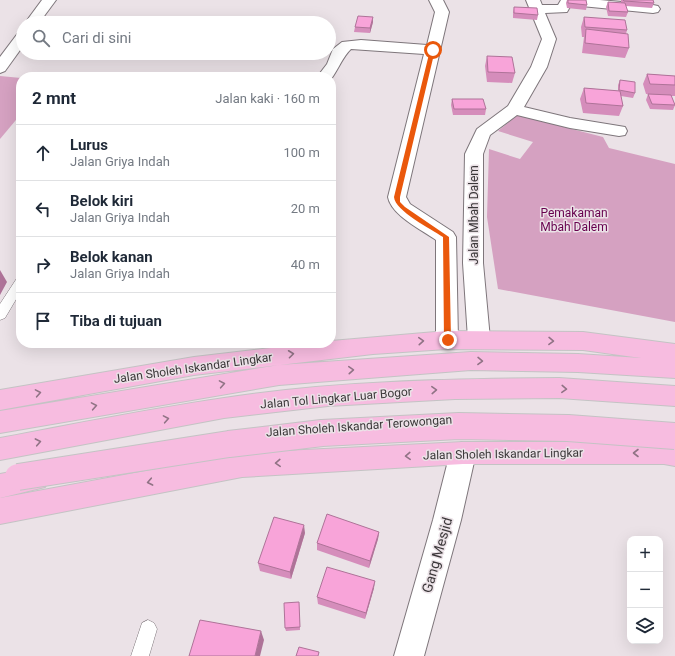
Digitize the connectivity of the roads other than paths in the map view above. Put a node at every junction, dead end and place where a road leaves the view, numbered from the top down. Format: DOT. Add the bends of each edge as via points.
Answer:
graph roads {
  1 [pos="49,0"];
  2 [pos="436,0"];
  3 [pos="535,5"];
  4 [pos="653,9"];
  5 [pos="37,16"];
  6 [pos="16,46"];
  7 [pos="433,50"];
  8 [pos="336,58"];
  9 [pos="335,60"];
  10 [pos="0,68"];
  11 [pos="328,72"];
  12 [pos="514,109"];
  13 [pos="619,132"];
  14 [pos="16,289"];
  15 [pos="0,315"];
  16 [pos="479,339"];
  17 [pos="448,340"];
  18 [pos="675,353"];
  19 [pos="675,369"];
  20 [pos="675,396"];
  21 [pos="0,400"];
  22 [pos="0,422"];
  23 [pos="675,429"];
  24 [pos="675,436"];
  25 [pos="0,450"];
  26 [pos="463,453"];
  27 [pos="675,455"];
  28 [pos="0,481"];
  29 [pos="0,486"];
  30 [pos="0,511"];
  31 [pos="148,629"];
  32 [pos="140,656"];
  33 [pos="409,656"];
  1 -- 5 [label="street"];
  2 -- 7 [label="street" via="442,12"];
  3 -- 4 [label="street" via="562,9 568,0"];
  3 -- 12 [label="street, Jalan Mbah Dalem" via="549,39 539,67"];
  6 -- 10 [label="street"];
  7 -- 8 [label="street" via="347,45 338,52"];
  7 -- 17 [label="street" via="397,197 403,208 446,237"];
  9 -- 11 [label="street"];
  12 -- 13 [label="street"];
  12 -- 16 [label="street, Jalan Mbah Dalem" via="483,133 474,154 473,263"];
  14 -- 15 [label="lane"];
  16 -- 17 [label="highway, Jalan Sholeh Iskandar Lingkar"];
  16 -- 18 [label="highway, Jalan Sholeh Iskandar Lingkar, one-way" via="583,341"];
  21 -- 17 [label="highway, Jalan Sholeh Iskandar Lingkar, one-way" via="194,366 373,345"];
  22 -- 19 [label="highway, one-way" via="279,375 471,361 578,363"];
  25 -- 20 [label="highway, Jalan Tol Lingkar Luar Bogor, one-way" via="224,408 328,396 455,389 559,388"];
  23 -- 29 [label="highway, Jalan Sholeh Iskandar Terowongan" via="502,418 277,429"];
  24 -- 28 [label="highway, bridge" via="568,428 459,426 322,433 229,444"];
  27 -- 26 [label="highway, Jalan Sholeh Iskandar Lingkar, one-way"];
  26 -- 30 [label="highway, Jalan Sholeh Iskandar Lingkar, one-way" via="242,465"];
  26 -- 33 [label="street, Gang Mesjid"];
  31 -- 32 [label="lane"];
}
